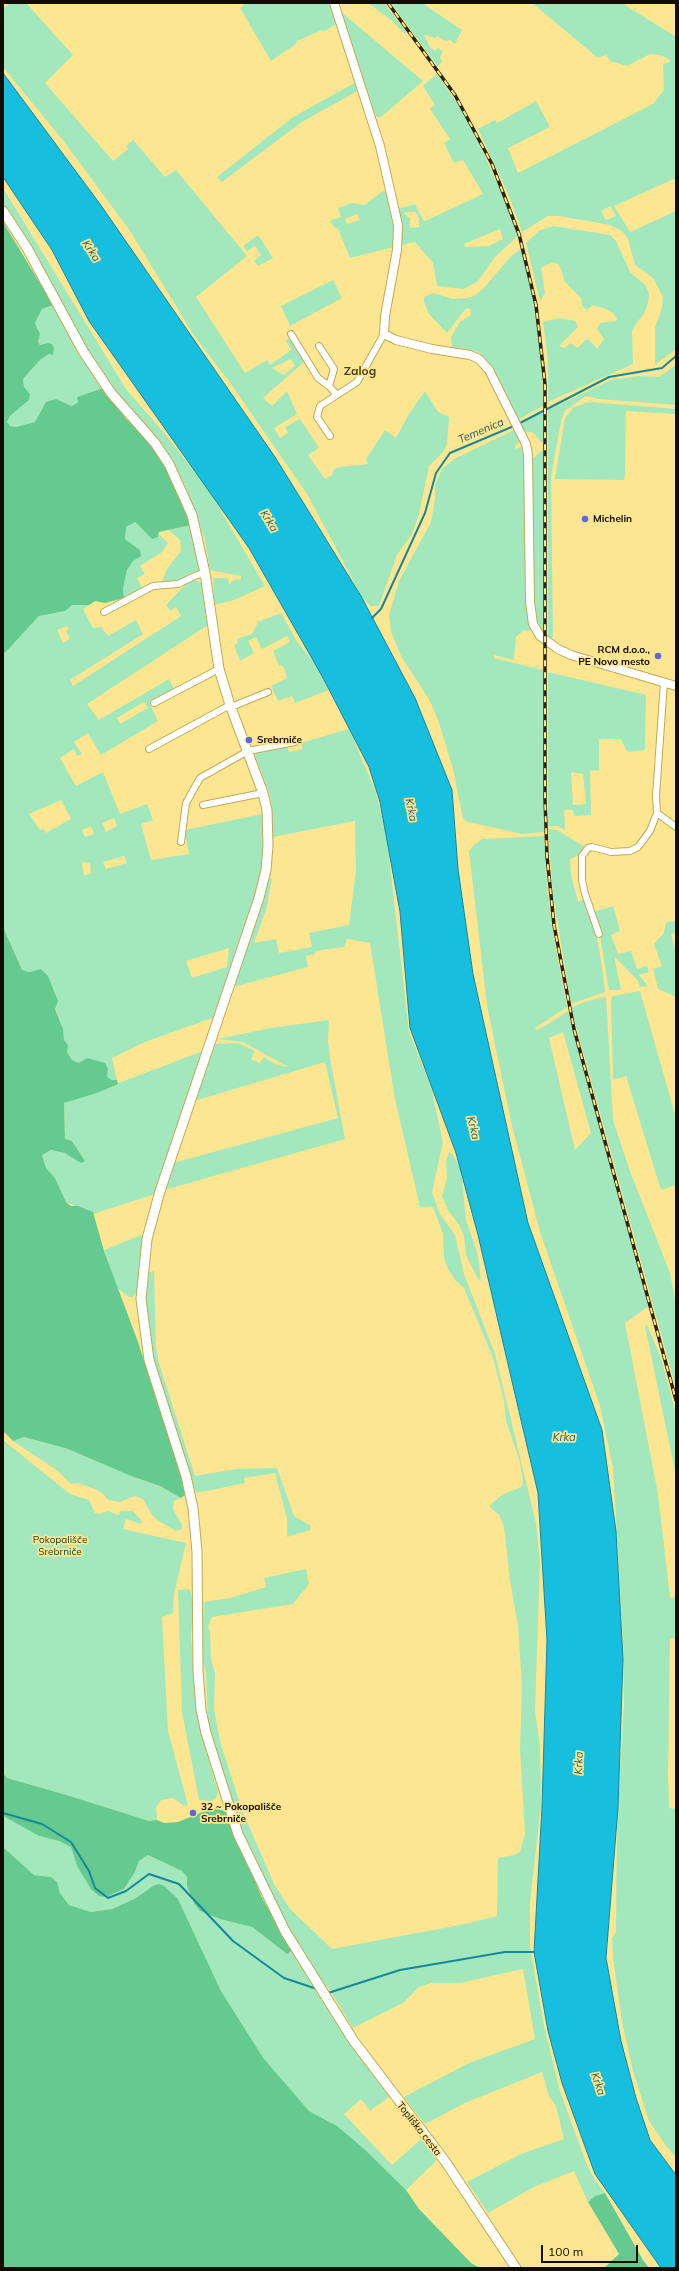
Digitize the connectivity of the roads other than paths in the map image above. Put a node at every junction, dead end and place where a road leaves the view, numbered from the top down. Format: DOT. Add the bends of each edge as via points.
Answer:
graph roads {
  1 [pos="334,3"];
  2 [pos="3,211"];
  3 [pos="292,334"];
  4 [pos="384,334"];
  5 [pos="319,346"];
  6 [pos="329,386"];
  7 [pos="337,395"];
  8 [pos="330,436"];
  9 [pos="205,573"];
  10 [pos="104,612"];
  11 [pos="219,670"];
  12 [pos="664,682"];
  13 [pos="676,686"];
  14 [pos="268,692"];
  15 [pos="154,703"];
  16 [pos="230,706"];
  17 [pos="295,742"];
  18 [pos="149,749"];
  19 [pos="248,751"];
  20 [pos="263,793"];
  21 [pos="203,805"];
  22 [pos="657,813"];
  23 [pos="676,827"];
  24 [pos="181,842"];
  25 [pos="599,934"];
  26 [pos="516,2268"];
  1 -- 4 [label="street" via="380,146 398,225 397,250 384,316"];
  2 -- 9 [label="main road, Topliška cesta" via="27,248 83,351 111,393 155,443 169,464 192,515"];
  3 -- 6 [label="street" via="318,378"];
  4 -- 7 [label="street" via="357,382"];
  4 -- 12 [label="street" via="396,340 432,349 459,352 479,359 489,370 521,433 528,455 530,602 536,630 550,644 571,655"];
  5 -- 6 [label="street" via="334,369"];
  6 -- 7 [label="street"];
  7 -- 8 [label="street" via="320,406 317,417"];
  9 -- 10 [label="street" via="197,574 178,584 153,586"];
  9 -- 11 [label="main road, Topliška cesta"];
  11 -- 15 [label="street"];
  11 -- 16 [label="main road, Topliška cesta"];
  12 -- 13 [label="street"];
  12 -- 22 [label="street"];
  14 -- 16 [label="street"];
  16 -- 18 [label="street"];
  16 -- 19 [label="main road, Topliška cesta"];
  17 -- 19 [label="street"];
  19 -- 20 [label="main road, Topliška cesta"];
  19 -- 24 [label="street" via="200,778 186,803"];
  20 -- 21 [label="street"];
  20 -- 26 [label="main road, Topliška cesta" via="267,810 266,870 257,906 160,1191 147,1239 141,1299 149,1360 186,1476 193,1508 197,1552 201,1710 227,1803 249,1859 285,1931 353,2040 445,2162"];
  22 -- 23 [label="street"];
  22 -- 25 [label="street" via="650,831 638,847 621,853 592,847 584,851 581,865 582,880"];
}
